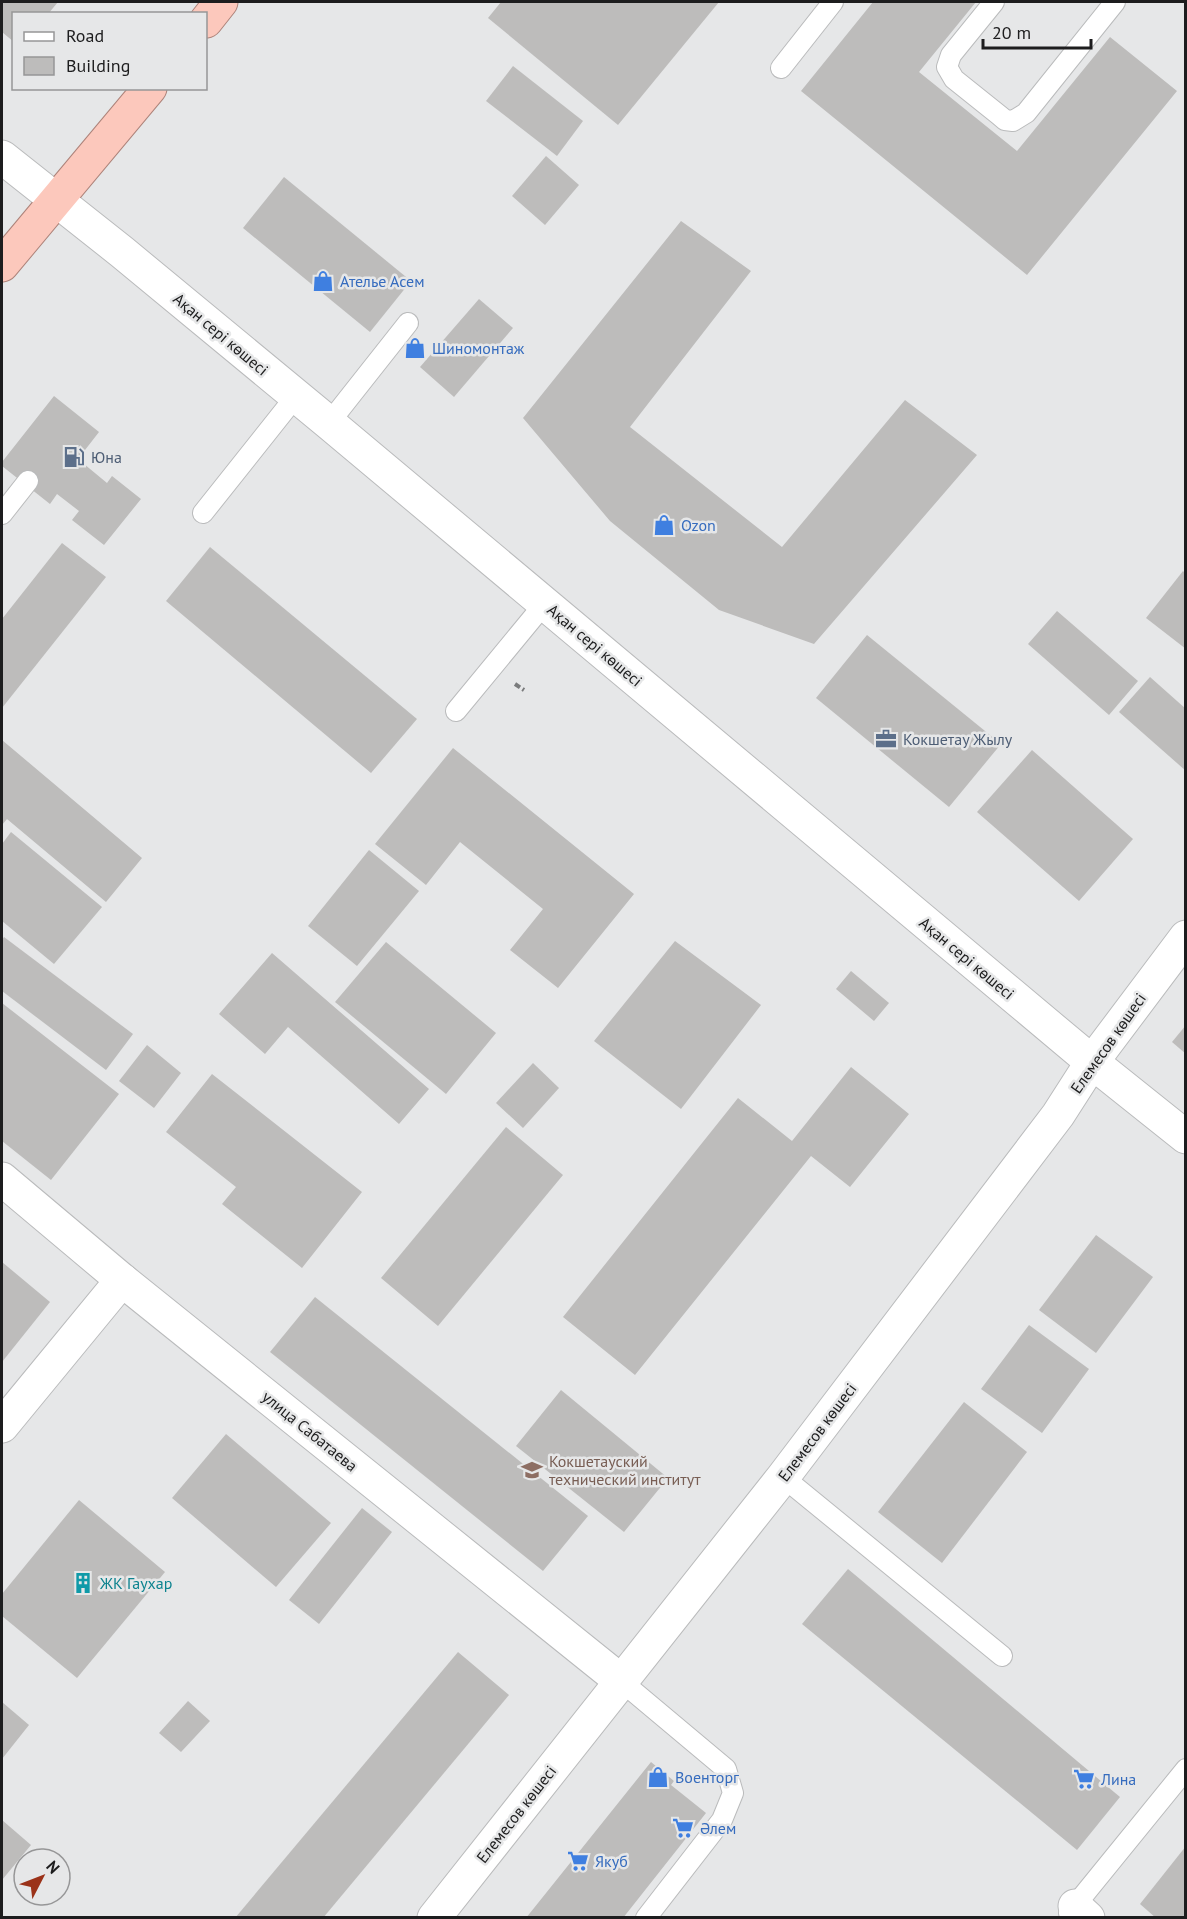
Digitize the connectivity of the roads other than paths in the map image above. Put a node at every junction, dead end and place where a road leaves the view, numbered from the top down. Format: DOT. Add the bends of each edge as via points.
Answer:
graph roads {
  1 [pos="221,2"];
  2 [pos="833,2"];
  3 [pos="994,2"];
  4 [pos="1115,2"];
  5 [pos="207,20"];
  6 [pos="781,68"];
  7 [pos="148,90"];
  8 [pos="2,157"];
  9 [pos="57,200"];
  10 [pos="2,265"];
  11 [pos="408,323"];
  12 [pos="296,396"];
  13 [pos="329,423"];
  14 [pos="28,481"];
  15 [pos="203,513"];
  16 [pos="2,514"];
  17 [pos="545,603"];
  18 [pos="456,711"];
  19 [pos="1185,937"];
  20 [pos="1092,1062"];
  21 [pos="1185,1137"];
  22 [pos="2,1179"];
  23 [pos="122,1280"];
  24 [pos="2,1426"];
  25 [pos="783,1477"];
  26 [pos="1002,1656"];
  27 [pos="621,1681"];
  28 [pos="1185,1769"];
  29 [pos="1076,1914"];
  30 [pos="434,1917"];
  31 [pos="646,1917"];
  1 -- 5 [label="highway"];
  2 -- 6 [label="lane"];
  3 -- 4 [label="lane" via="951,55 947,67 954,79 999,116 1013,121 1026,113"];
  7 -- 9 [label="highway"];
  8 -- 9 [label="street, Ақан сері көшесі"];
  9 -- 10 [label="highway"];
  9 -- 12 [label="street, Ақан сері көшесі"];
  11 -- 13 [label="lane"];
  12 -- 13 [label="street, Ақан сері көшесі"];
  12 -- 15 [label="lane"];
  13 -- 17 [label="street, Ақан сері көшесі"];
  14 -- 16 [label="lane"];
  17 -- 18 [label="lane"];
  17 -- 20 [label="street, Ақан сері көшесі"];
  19 -- 20 [label="street, Елемесов көшесі"];
  20 -- 21 [label="street, Ақан сері көшесі"];
  20 -- 25 [label="street, Елемесов көшесі" via="1058,1115"];
  22 -- 23 [label="street, улица Сабатаева"];
  23 -- 24 [label="street"];
  23 -- 27 [label="street, улица Сабатаева"];
  25 -- 26 [label="lane"];
  25 -- 27 [label="street, Елемесов көшесі"];
  27 -- 30 [label="street, Елемесов көшесі"];
  27 -- 31 [label="lane" via="726,1769 733,1793 722,1820"];
  28 -- 29 [label="lane"];
}
